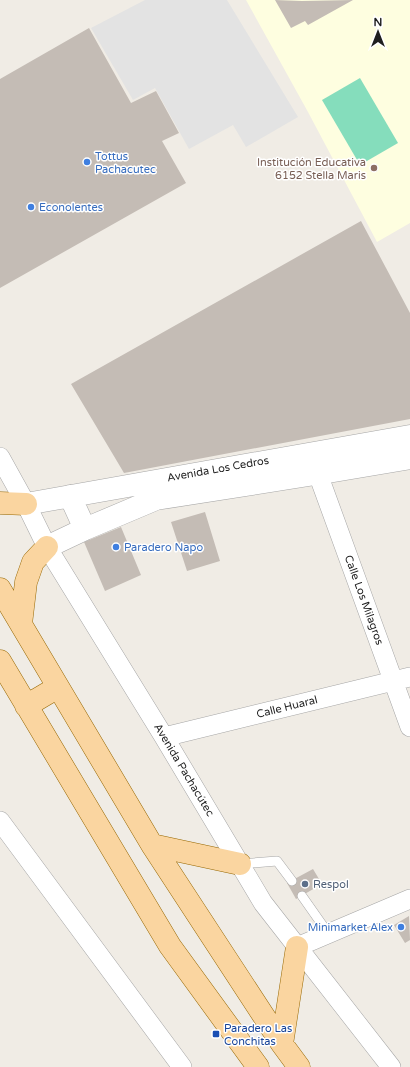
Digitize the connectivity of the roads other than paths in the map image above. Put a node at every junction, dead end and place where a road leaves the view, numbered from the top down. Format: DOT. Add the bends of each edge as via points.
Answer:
graph roads {
  1 [pos="410,436"];
  2 [pos="0,457"];
  3 [pos="410,458"];
  4 [pos="318,474"];
  5 [pos="70,496"];
  6 [pos="0,503"];
  7 [pos="26,504"];
  8 [pos="85,529"];
  9 [pos="47,547"];
  10 [pos="0,589"];
  11 [pos="21,624"];
  12 [pos="0,661"];
  13 [pos="402,679"];
  14 [pos="58,687"];
  15 [pos="26,706"];
  16 [pos="410,726"];
  17 [pos="164,737"];
  18 [pos="0,821"];
  19 [pos="152,845"];
  20 [pos="240,864"];
  21 [pos="292,881"];
  22 [pos="302,896"];
  23 [pos="409,901"];
  24 [pos="328,934"];
  25 [pos="297,947"];
  26 [pos="282,1044"];
  27 [pos="182,1067"];
  28 [pos="258,1067"];
  29 [pos="299,1067"];
  30 [pos="391,1067"];
  1 -- 5 [label="street, Avenida Los Cedros"];
  2 -- 7 [label="street, Avenida Pachacútec"];
  3 -- 4 [label="street, Avenida Los Cedros"];
  4 -- 8 [label="street, Avenida Los Cedros" via="156,499"];
  4 -- 13 [label="street, Calle Los Milagros"];
  5 -- 7 [label="street, Avenida Los Cedros"];
  5 -- 8 [label="street"];
  6 -- 7 [label="main road"];
  7 -- 9 [label="street, Avenida Pachacútec"];
  8 -- 9 [label="street, Avenida Los Cedros"];
  9 -- 11 [label="main road" via="33,562 26,582"];
  9 -- 17 [label="street, Avenida Pachacútec"];
  10 -- 11 [label="main road"];
  11 -- 14 [label="main road"];
  12 -- 15 [label="main road"];
  13 -- 16 [label="street, Calle Los Milagros"];
  13 -- 17 [label="street, Calle Huaral"];
  14 -- 15 [label="main road"];
  14 -- 19 [label="main road"];
  15 -- 28 [label="main road" via="170,946"];
  17 -- 20 [label="street, Avenida Pachacútec"];
  18 -- 27 [label="street"];
  19 -- 20 [label="main road"];
  19 -- 26 [label="main road"];
  20 -- 21 [label="lane" via="277,861"];
  20 -- 25 [label="street, Avenida Pachacútec" via="263,902"];
  22 -- 24 [label="lane"];
  23 -- 24 [label="street"];
  24 -- 25 [label="street"];
  25 -- 26 [label="main road"];
  25 -- 30 [label="street, Avenida Pachacútec"];
  26 -- 29 [label="main road"];
}
